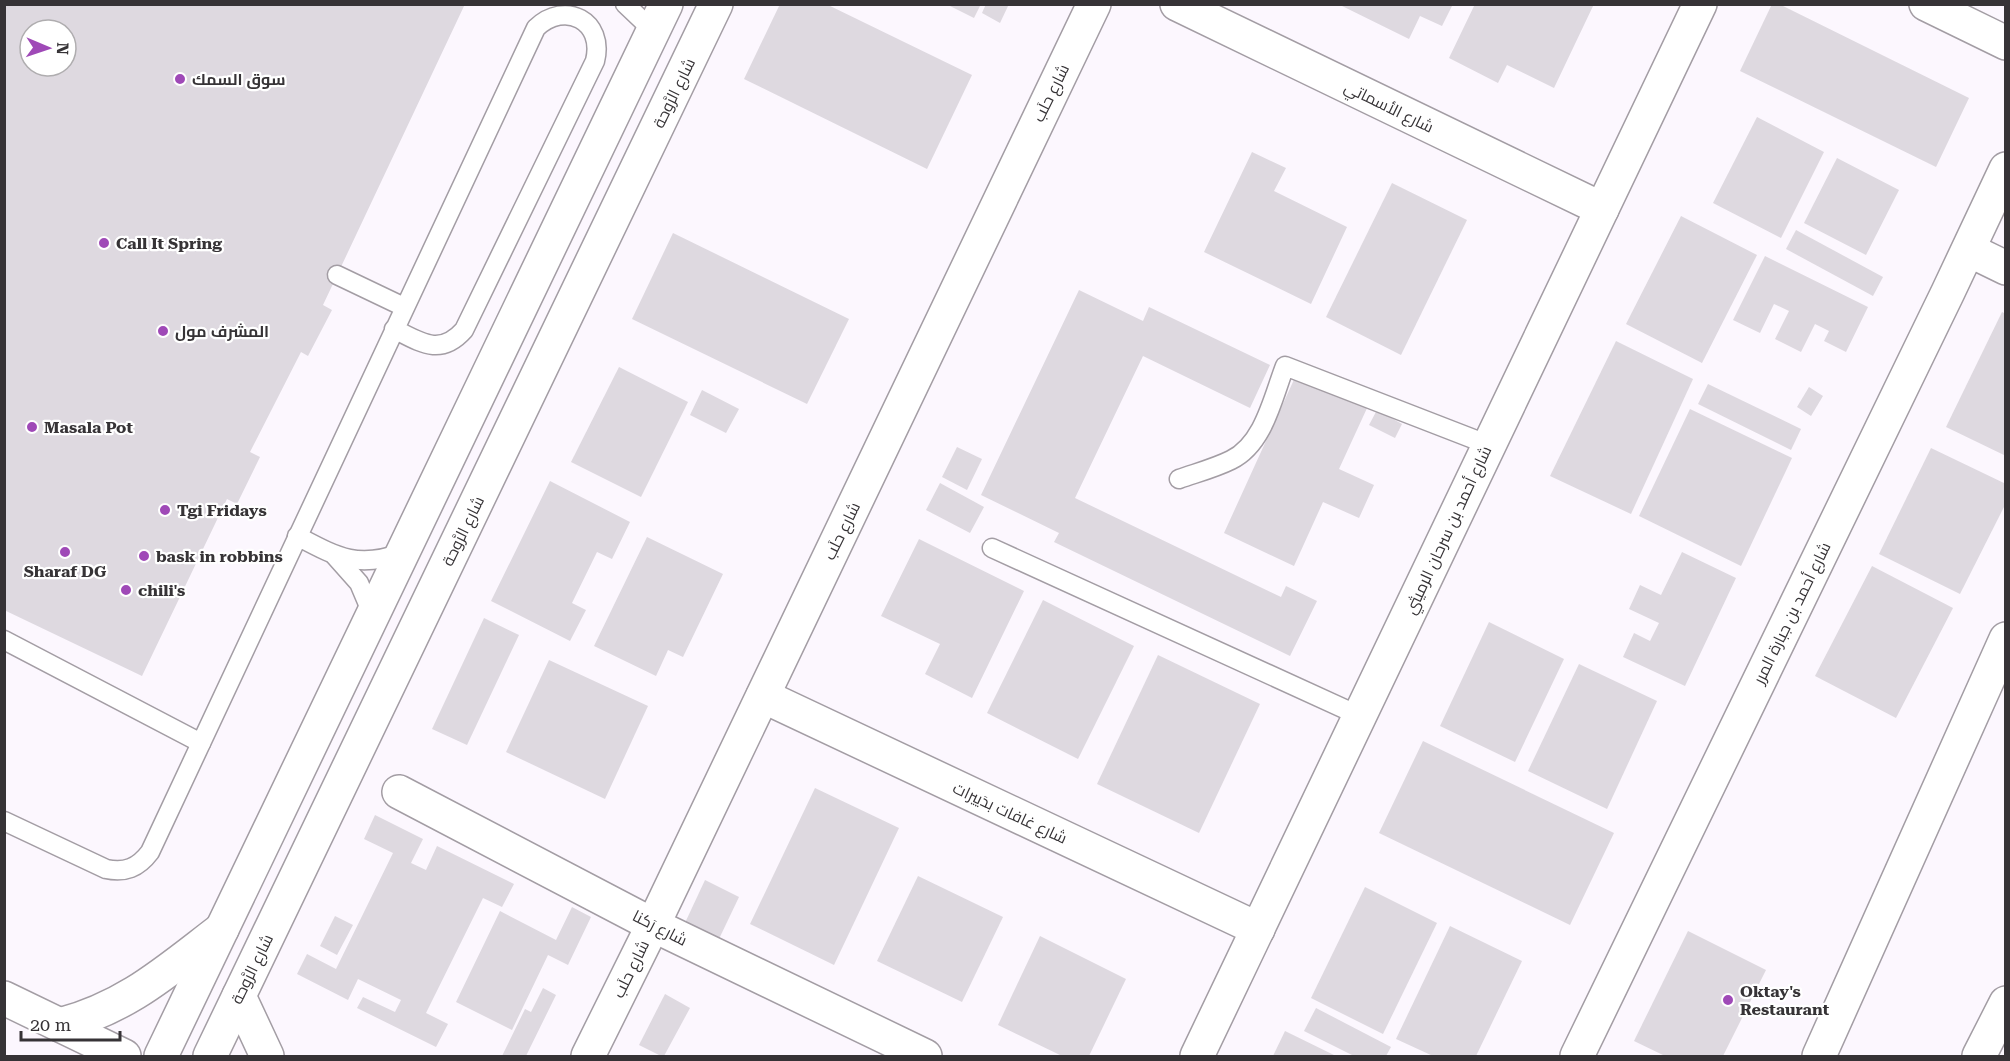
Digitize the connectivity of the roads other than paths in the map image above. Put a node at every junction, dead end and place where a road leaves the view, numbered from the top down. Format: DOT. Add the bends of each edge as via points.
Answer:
graph roads {
  1 [pos="625,4"];
  2 [pos="666,4"];
  3 [pos="716,4"];
  4 [pos="1094,4"];
  5 [pos="1176,4"];
  6 [pos="1700,4"];
  7 [pos="1926,4"];
  8 [pos="652,33"];
  9 [pos="2006,43"];
  10 [pos="2006,169"];
  11 [pos="1602,209"];
  12 [pos="1969,250"];
  13 [pos="2006,268"];
  14 [pos="338,275"];
  15 [pos="404,307"];
  16 [pos="394,329"];
  17 [pos="1489,445"];
  18 [pos="1179,479"];
  19 [pos="297,536"];
  20 [pos="992,548"];
  21 [pos="402,553"];
  22 [pos="335,556"];
  23 [pos="373,616"];
  24 [pos="2006,639"];
  25 [pos="4,640"];
  26 [pos="763,696"];
  27 [pos="1360,716"];
  28 [pos="201,743"];
  29 [pos="399,792"];
  30 [pos="4,821"];
  31 [pos="653,925"];
  32 [pos="222,929"];
  33 [pos="1258,929"];
  34 [pos="239,996"];
  35 [pos="4,998"];
  36 [pos="2006,1003"];
  37 [pos="60,1025"];
  38 [pos="124,1056"];
  39 [pos="161,1056"];
  40 [pos="210,1056"];
  41 [pos="267,1056"];
  42 [pos="588,1056"];
  43 [pos="925,1056"];
  44 [pos="1197,1056"];
  45 [pos="1577,1056"];
  46 [pos="1819,1056"];
  47 [pos="1979,1056"];
  1 -- 8 [label="lane"];
  2 -- 8 [label="street"];
  3 -- 34 [label="street, شارع الرَّوحة"];
  4 -- 26 [label="street, شارع حلَب"];
  5 -- 11 [label="street, شارع الأسماتي"];
  6 -- 11 [label="street, شارع أحمد بن سرحان الرميثي"];
  7 -- 9 [label="street"];
  8 -- 21 [label="street"];
  10 -- 12 [label="street, شارع أحمد بن جبارة المرر"];
  11 -- 17 [label="street, شارع أحمد بن سرحان الرميثي"];
  12 -- 13 [label="street"];
  12 -- 45 [label="street, شارع أحمد بن جبارة المرر"];
  14 -- 15 [label="lane"];
  15 -- 16 [label="lane"];
  15 -- 16 [label="lane" via="536,28 554,15 575,16 585,22 596,40 595,61 464,330 449,342 431,345"];
  16 -- 19 [label="lane"];
  17 -- 18 [label="lane" via="1285,366 1259,432 1246,451"];
  17 -- 27 [label="street, شارع أحمد بن سرحان الرميثي"];
  19 -- 22 [label="lane"];
  19 -- 28 [label="lane"];
  20 -- 27 [label="lane"];
  21 -- 22 [label="lane" via="369,561"];
  21 -- 23 [label="street"];
  22 -- 23 [label="lane" via="359,583"];
  23 -- 32 [label="street"];
  24 -- 46 [label="street"];
  25 -- 28 [label="lane"];
  26 -- 31 [label="street, شارع حلَب"];
  26 -- 33 [label="street, شارع غافات بدَييرات"];
  27 -- 33 [label="street, شارع أحمد بن سرحان الرميثي"];
  28 -- 30 [label="lane" via="150,852 136,867 106,870"];
  29 -- 31 [label="street, شارع رَكنا"];
  31 -- 42 [label="street, شارع حلَب"];
  31 -- 43 [label="street, شارع رَكنا"];
  32 -- 37 [label="street" via="115,1006"];
  32 -- 39 [label="street"];
  33 -- 44 [label="street, شارع أحمد بن سرحان الرميثي"];
  34 -- 40 [label="street, شارع الرَّوحة"];
  34 -- 41 [label="street"];
  35 -- 37 [label="street"];
  36 -- 47 [label="street"];
  37 -- 38 [label="street"];
}
